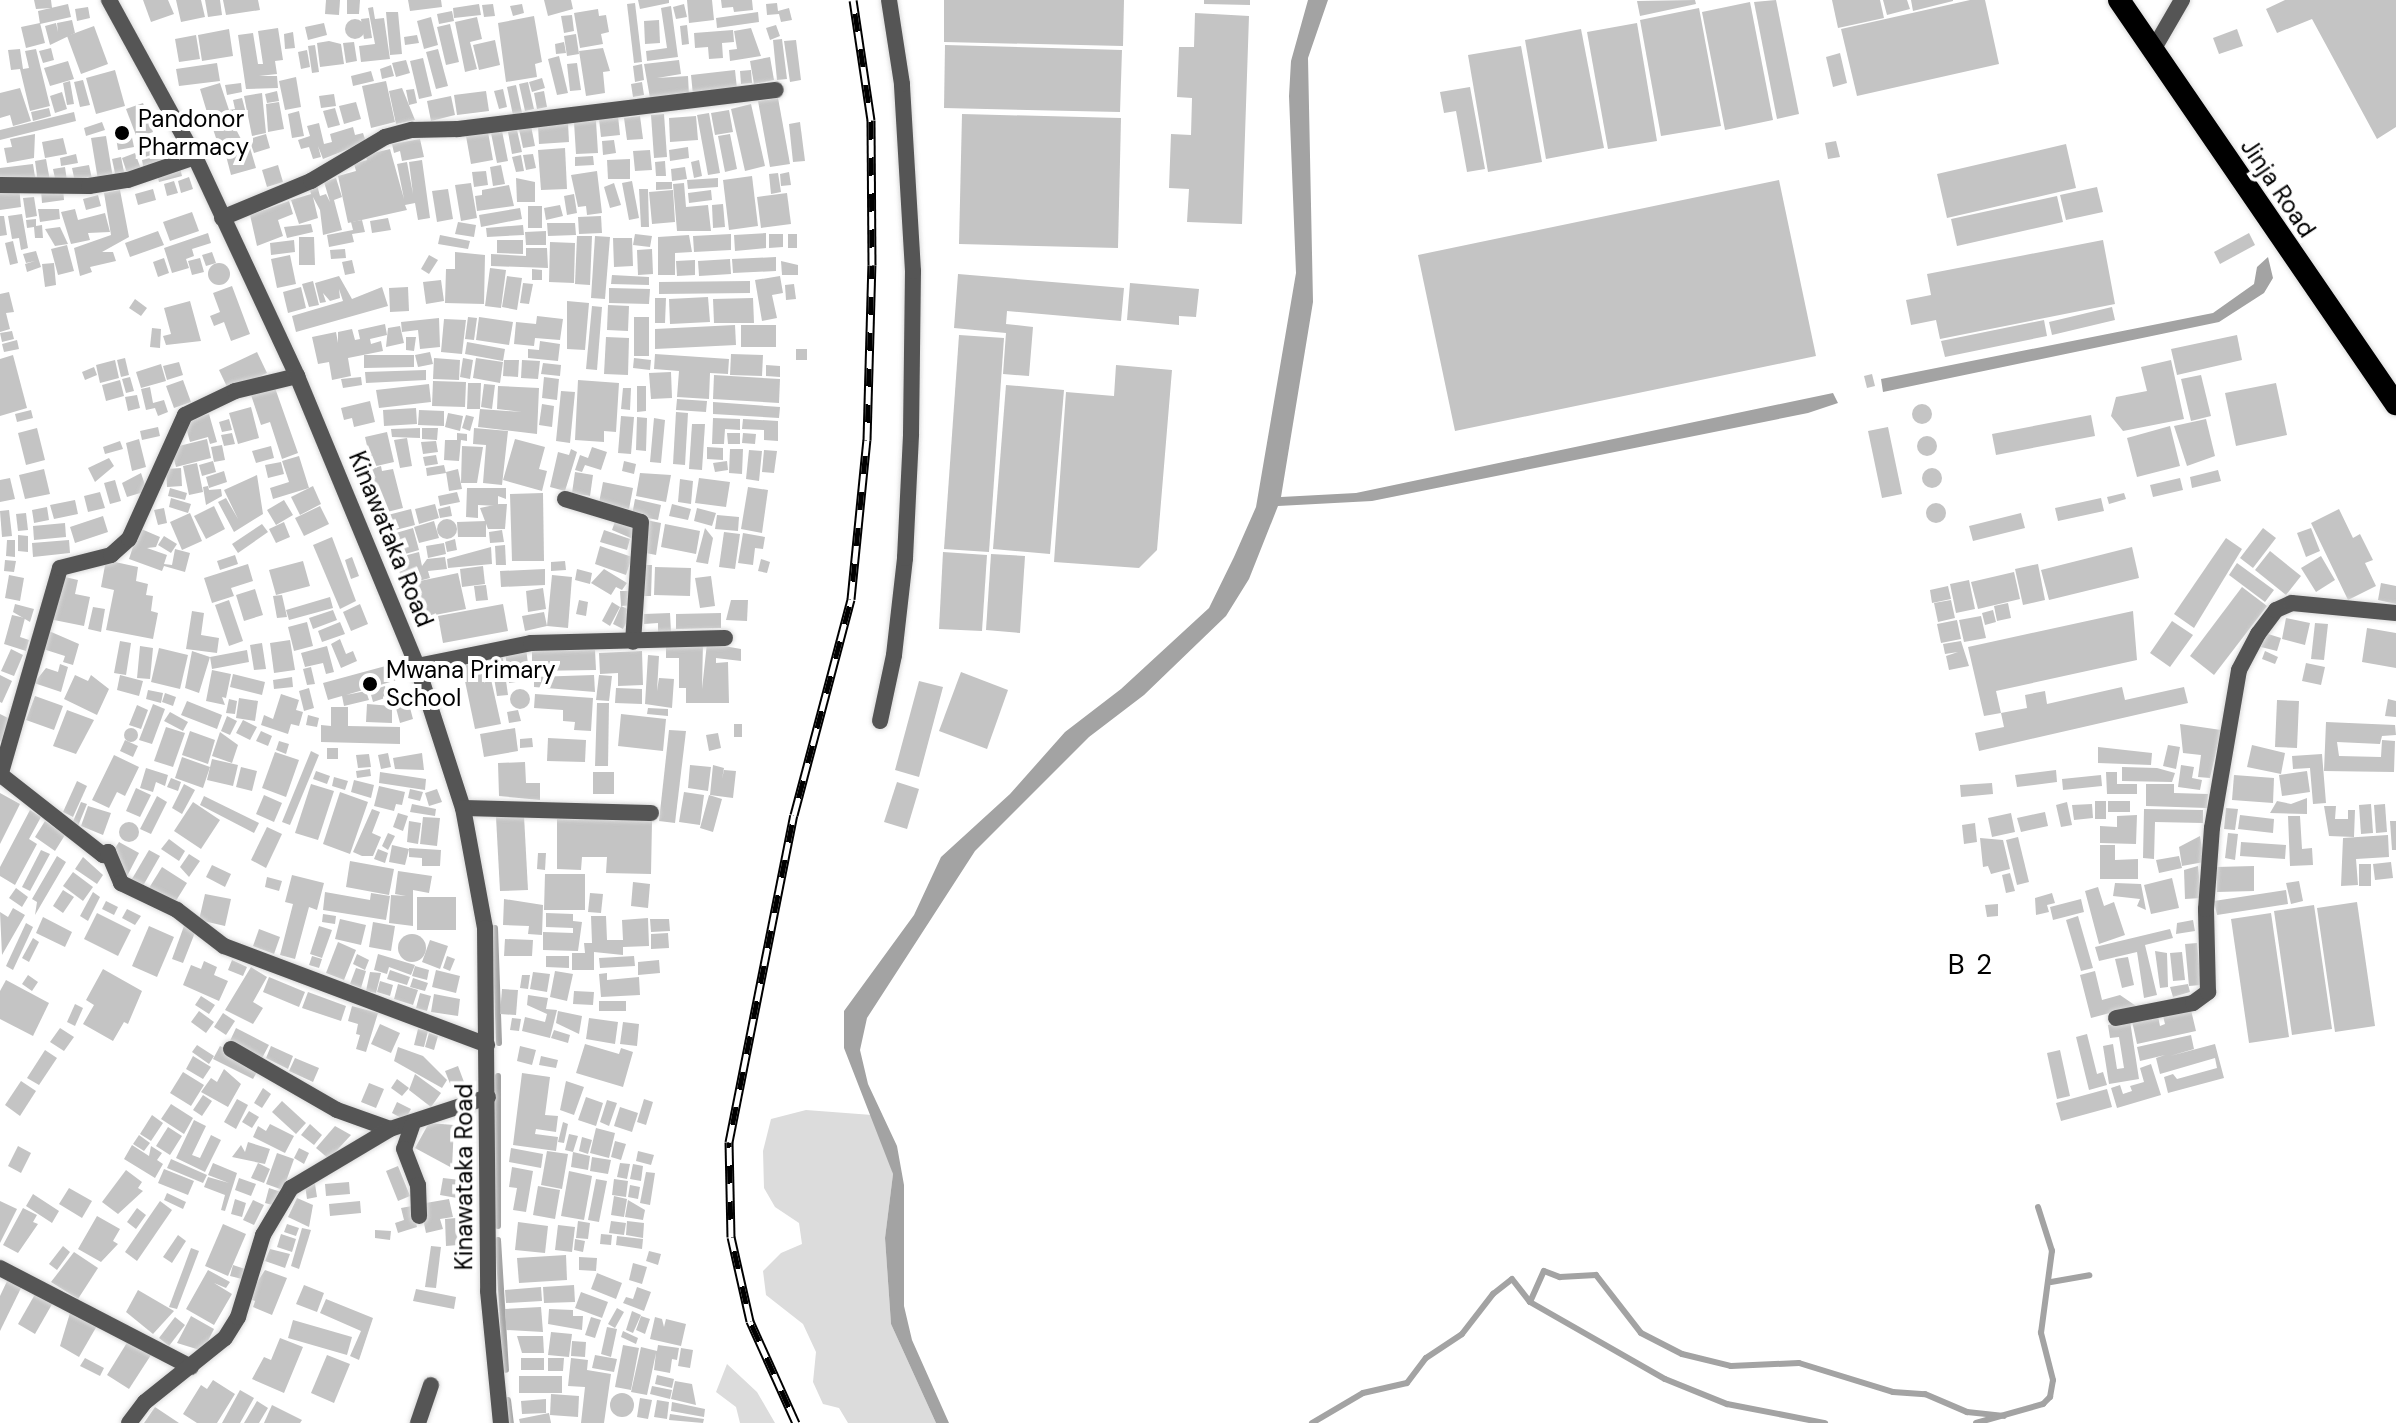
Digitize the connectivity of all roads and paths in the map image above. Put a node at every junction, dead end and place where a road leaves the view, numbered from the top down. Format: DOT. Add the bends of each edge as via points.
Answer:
graph roads {
  1 [pos="109,0"];
  2 [pos="889,0"];
  3 [pos="2119,0"];
  4 [pos="2182,0"];
  5 [pos="2153,50"];
  6 [pos="776,90"];
  7 [pos="195,157"];
  8 [pos="0,185"];
  9 [pos="222,218"];
  10 [pos="297,376"];
  11 [pos="2396,404"];
  12 [pos="565,499"];
  13 [pos="2396,613"];
  14 [pos="725,638"];
  15 [pos="633,642"];
  16 [pos="417,666"];
  17 [pos="880,721"];
  18 [pos="0,775"];
  19 [pos="463,808"];
  20 [pos="651,813"];
  21 [pos="2116,1018"];
  22 [pos="487,1045"];
  23 [pos="231,1049"];
  24 [pos="488,1097"];
  25 [pos="412,1126"];
  26 [pos="390,1129"];
  27 [pos="419,1216"];
  28 [pos="0,1268"];
  29 [pos="191,1367"];
  30 [pos="431,1385"];
  31 [pos="500,1422"];
  32 [pos="129,1423"];
  33 [pos="418,1423"];
  1 -- 7 [label="street, Kinawataka Road"];
  2 -- 17 [label="street" via="902,84 909,196 911,390 905,558"];
  3 -- 5 [label="highway, Jinja Road"];
  4 -- 5 [label="street"];
  5 -- 11 [label="highway, Jinja Road"];
  6 -- 9 [label="street" via="471,128 412,130 385,137 311,181"];
  7 -- 8 [label="street" via="128,180 89,186"];
  7 -- 9 [label="street, Kinawataka Road"];
  9 -- 10 [label="street, Kinawataka Road"];
  10 -- 16 [label="street, Kinawataka Road"];
  10 -- 18 [label="street" via="235,391 185,415 129,539 111,555 60,568"];
  12 -- 15 [label="street" via="641,522"];
  13 -- 21 [label="street" via="2292,603 2276,610 2258,634 2239,670 2212,828 2206,909 2208,992 2193,1003"];
  14 -- 15 [label="street"];
  15 -- 16 [label="street" via="531,643"];
  16 -- 19 [label="street, Kinawataka Road"];
  18 -- 22 [label="street" via="103,855 108,852 121,883 177,910 224,946"];
  19 -- 20 [label="street"];
  19 -- 22 [label="street, Kinawataka Road" via="485,928"];
  22 -- 24 [label="street, Kinawataka Road"];
  23 -- 26 [label="street" via="337,1110"];
  24 -- 25 [label="street"];
  24 -- 31 [label="street, Kinawataka Road" via="488,1291"];
  25 -- 26 [label="street"];
  25 -- 27 [label="street" via="404,1149 418,1185"];
  26 -- 29 [label="street" via="291,1188 263,1235 238,1317 210,1354"];
  28 -- 29 [label="street"];
  29 -- 32 [label="street" via="145,1402"];
  30 -- 33 [label="street"];
}
